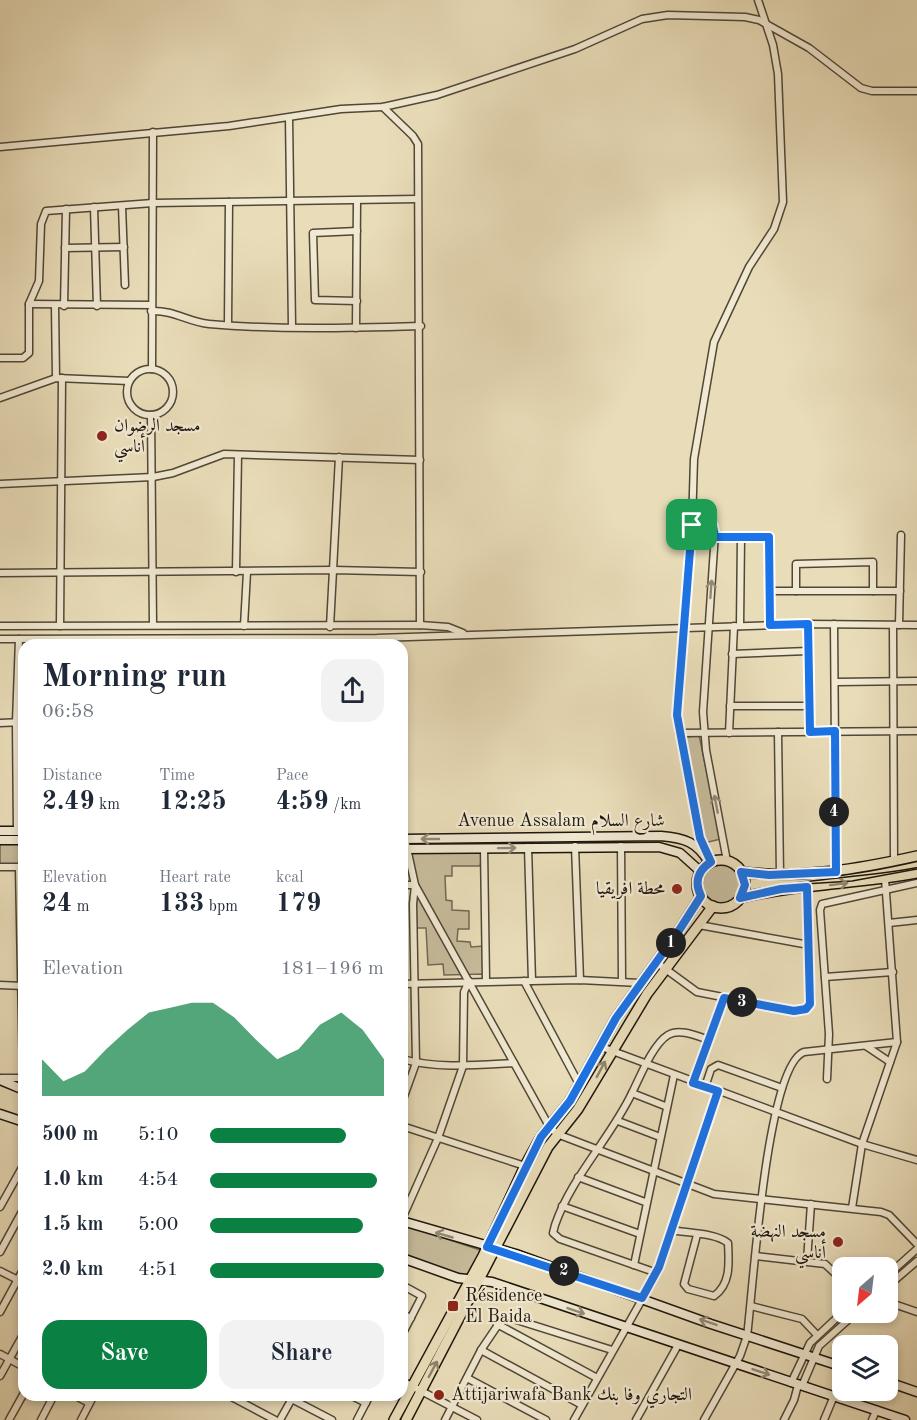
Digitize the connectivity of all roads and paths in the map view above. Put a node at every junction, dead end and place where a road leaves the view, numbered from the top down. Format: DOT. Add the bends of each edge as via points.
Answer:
graph roads {
  1 [pos="758,0"];
  2 [pos="766,26"];
  3 [pos="917,91"];
  4 [pos="384,107"];
  5 [pos="289,118"];
  6 [pos="153,132"];
  7 [pos="0,147"];
  8 [pos="417,199"];
  9 [pos="291,201"];
  10 [pos="357,201"];
  11 [pos="229,202"];
  12 [pos="153,203"];
  13 [pos="122,206"];
  14 [pos="94,207"];
  15 [pos="66,209"];
  16 [pos="357,231"];
  17 [pos="124,247"];
  18 [pos="65,248"];
  19 [pos="95,248"];
  20 [pos="125,285"];
  21 [pos="357,301"];
  22 [pos="29,304"];
  23 [pos="55,306"];
  24 [pos="64,306"];
  25 [pos="97,306"];
  26 [pos="151,308"];
  27 [pos="228,324"];
  28 [pos="292,326"];
  29 [pos="420,326"];
  30 [pos="356,328"];
  31 [pos="0,358"];
  32 [pos="152,369"];
  33 [pos="59,378"];
  34 [pos="129,381"];
  35 [pos="0,398"];
  36 [pos="151,415"];
  37 [pos="238,455"];
  38 [pos="339,457"];
  39 [pos="420,460"];
  40 [pos="153,477"];
  41 [pos="59,481"];
  42 [pos="0,484"];
  43 [pos="692,525"];
  44 [pos="901,535"];
  45 [pos="715,537"];
  46 [pos="741,537"];
  47 [pos="333,570"];
  48 [pos="153,572"];
  49 [pos="236,572"];
  50 [pos="247,572"];
  51 [pos="421,572"];
  52 [pos="0,573"];
  53 [pos="59,573"];
  54 [pos="770,591"];
  55 [pos="796,591"];
  56 [pos="873,591"];
  57 [pos="900,591"];
  58 [pos="808,624"];
  59 [pos="834,624"];
  60 [pos="420,625"];
  61 [pos="770,625"];
  62 [pos="896,625"];
  63 [pos="917,625"];
  64 [pos="0,626"];
  65 [pos="60,626"];
  66 [pos="153,626"];
  67 [pos="244,626"];
  68 [pos="737,626"];
  69 [pos="330,627"];
  70 [pos="708,627"];
  71 [pos="682,628"];
  72 [pos="466,634"];
  73 [pos="0,639"];
  74 [pos="19,639"];
  75 [pos="402,639"];
  76 [pos="808,651"];
  77 [pos="732,654"];
  78 [pos="18,667"];
  79 [pos="895,681"];
  80 [pos="917,681"];
  81 [pos="837,682"];
  82 [pos="730,706"];
  83 [pos="809,706"];
  84 [pos="0,723"];
  85 [pos="16,723"];
  86 [pos="835,731"];
  87 [pos="894,731"];
  88 [pos="917,731"];
  89 [pos="778,732"];
  90 [pos="810,732"];
  91 [pos="679,733"];
  92 [pos="729,733"];
  93 [pos="704,734"];
  94 [pos="18,766"];
  95 [pos="0,831"];
  96 [pos="18,831"];
  97 [pos="700,838"];
  98 [pos="408,839"];
  99 [pos="0,840"];
  100 [pos="18,840"];
  101 [pos="691,842"];
  102 [pos="575,846"];
  103 [pos="621,846"];
  104 [pos="528,847"];
  105 [pos="484,848"];
  106 [pos="408,849"];
  107 [pos="917,856"];
  108 [pos="728,861"];
  109 [pos="894,861"];
  110 [pos="408,862"];
  111 [pos="710,863"];
  112 [pos="0,867"];
  113 [pos="18,867"];
  114 [pos="700,871"];
  115 [pos="741,872"];
  116 [pos="836,872"];
  117 [pos="917,873"];
  118 [pos="780,875"];
  119 [pos="917,883"];
  120 [pos="886,884"];
  121 [pos="408,885"];
  122 [pos="415,885"];
  123 [pos="807,887"];
  124 [pos="701,896"];
  125 [pos="740,898"];
  126 [pos="713,906"];
  127 [pos="917,920"];
  128 [pos="889,923"];
  129 [pos="699,925"];
  130 [pos="809,945"];
  131 [pos="656,962"];
  132 [pos="665,969"];
  133 [pos="892,972"];
  134 [pos="825,977"];
  135 [pos="580,980"];
  136 [pos="622,980"];
  137 [pos="469,981"];
  138 [pos="486,981"];
  139 [pos="524,981"];
  140 [pos="532,981"];
  141 [pos="640,983"];
  142 [pos="408,984"];
  143 [pos="0,985"];
  144 [pos="417,985"];
  145 [pos="18,986"];
  146 [pos="724,998"];
  147 [pos="709,1040"];
  148 [pos="897,1042"];
  149 [pos="599,1046"];
  150 [pos="866,1046"];
  151 [pos="829,1049"];
  152 [pos="611,1051"];
  153 [pos="408,1061"];
  154 [pos="890,1062"];
  155 [pos="416,1063"];
  156 [pos="514,1063"];
  157 [pos="646,1063"];
  158 [pos="463,1066"];
  159 [pos="674,1075"];
  160 [pos="18,1078"];
  161 [pos="0,1079"];
  162 [pos="827,1079"];
  163 [pos="693,1083"];
  164 [pos="579,1084"];
  165 [pos="408,1085"];
  166 [pos="18,1087"];
  167 [pos="705,1087"];
  168 [pos="782,1088"];
  169 [pos="718,1091"];
  170 [pos="632,1093"];
  171 [pos="665,1106"];
  172 [pos="774,1112"];
  173 [pos="0,1114"];
  174 [pos="18,1120"];
  175 [pos="618,1121"];
  176 [pos="549,1126"];
  177 [pos="408,1127"];
  178 [pos="557,1134"];
  179 [pos="660,1137"];
  180 [pos="438,1138"];
  181 [pos="862,1144"];
  182 [pos="597,1151"];
  183 [pos="917,1160"];
  184 [pos="525,1166"];
  185 [pos="655,1170"];
  186 [pos="18,1175"];
  187 [pos="578,1177"];
  188 [pos="686,1182"];
  189 [pos="763,1200"];
  190 [pos="645,1202"];
  191 [pos="811,1204"];
  192 [pos="408,1206"];
  193 [pos="562,1206"];
  194 [pos="0,1207"];
  195 [pos="852,1208"];
  196 [pos="18,1219"];
  197 [pos="408,1222"];
  198 [pos="672,1230"];
  199 [pos="640,1234"];
  200 [pos="697,1235"];
  201 [pos="917,1244"];
  202 [pos="492,1248"];
  203 [pos="917,1249"];
  204 [pos="0,1252"];
  205 [pos="756,1256"];
  206 [pos="408,1260"];
  207 [pos="917,1261"];
  208 [pos="807,1262"];
  209 [pos="634,1264"];
  210 [pos="898,1266"];
  211 [pos="832,1270"];
  212 [pos="0,1271"];
  213 [pos="657,1273"];
  214 [pos="898,1277"];
  215 [pos="18,1280"];
  216 [pos="469,1280"];
  217 [pos="480,1280"];
  218 [pos="18,1285"];
  219 [pos="408,1288"];
  220 [pos="642,1298"];
  221 [pos="898,1305"];
  222 [pos="751,1306"];
  223 [pos="0,1312"];
  224 [pos="917,1312"];
  225 [pos="408,1317"];
  226 [pos="411,1318"];
  227 [pos="832,1322"];
  228 [pos="845,1323"];
  229 [pos="408,1324"];
  230 [pos="497,1324"];
  231 [pos="625,1327"];
  232 [pos="817,1335"];
  233 [pos="747,1336"];
  234 [pos="18,1344"];
  235 [pos="678,1345"];
  236 [pos="481,1350"];
  237 [pos="612,1350"];
  238 [pos="0,1354"];
  239 [pos="808,1354"];
  240 [pos="10,1359"];
  241 [pos="832,1362"];
  242 [pos="18,1364"];
  243 [pos="735,1365"];
  244 [pos="0,1376"];
  245 [pos="467,1378"];
  246 [pos="597,1378"];
  247 [pos="408,1384"];
  248 [pos="797,1384"];
  249 [pos="898,1385"];
  250 [pos="412,1386"];
  251 [pos="421,1391"];
  252 [pos="917,1392"];
  253 [pos="408,1394"];
  254 [pos="832,1395"];
  255 [pos="20,1401"];
  256 [pos="51,1401"];
  257 [pos="85,1401"];
  258 [pos="239,1401"];
  259 [pos="291,1401"];
  260 [pos="300,1401"];
  261 [pos="362,1401"];
  262 [pos="404,1401"];
  263 [pos="832,1401"];
  264 [pos="848,1401"];
  265 [pos="89,1403"];
  266 [pos="366,1403"];
  267 [pos="582,1405"];
  268 [pos="452,1407"];
  269 [pos="876,1411"];
  270 [pos="9,1420"];
  271 [pos="40,1420"];
  272 [pos="81,1420"];
  273 [pos="275,1420"];
  274 [pos="280,1420"];
  275 [pos="332,1420"];
  276 [pos="357,1420"];
  277 [pos="394,1420"];
  278 [pos="406,1420"];
  279 [pos="445,1420"];
  280 [pos="477,1420"];
  281 [pos="546,1420"];
  282 [pos="574,1420"];
  283 [pos="636,1420"];
  284 [pos="704,1420"];
  285 [pos="784,1420"];
  286 [pos="824,1420"];
  287 [pos="872,1420"];
  288 [pos="905,1420"];
  1 -- 2 [label="street"];
  2 -- 3 [label="street" via="809,48 861,88"];
  2 -- 4 [label="street" via="759,20 745,18 642,19 575,49 437,95"];
  2 -- 43 [label="street" via="778,74 783,202 774,229 739,287 710,353 694,459"];
  4 -- 5 [label="street"];
  4 -- 8 [label="street" via="418,144"];
  5 -- 6 [label="street"];
  5 -- 9 [label="street"];
  6 -- 7 [label="street"];
  6 -- 12 [label="street"];
  8 -- 10 [label="street"];
  8 -- 29 [label="street"];
  9 -- 10 [label="street"];
  9 -- 11 [label="street"];
  9 -- 28 [label="street"];
  10 -- 16 [label="street"];
  11 -- 12 [label="street"];
  11 -- 27 [label="street"];
  12 -- 13 [label="street"];
  12 -- 26 [label="street"];
  13 -- 14 [label="street"];
  13 -- 17 [label="street"];
  14 -- 15 [label="street"];
  14 -- 19 [label="street"];
  15 -- 18 [label="street"];
  15 -- 22 [label="street" via="46,211 42,217 39,281"];
  16 -- 21 [label="street"];
  16 -- 21 [label="street" via="313,234 315,300"];
  17 -- 19 [label="street"];
  17 -- 20 [label="street"];
  18 -- 19 [label="street"];
  18 -- 24 [label="street"];
  19 -- 25 [label="street"];
  21 -- 30 [label="street"];
  22 -- 23 [label="street"];
  22 -- 31 [label="street" via="29,353 22,358"];
  23 -- 24 [label="street"];
  23 -- 33 [label="street"];
  24 -- 25 [label="street"];
  25 -- 26 [label="street"];
  26 -- 27 [label="street" via="206,324"];
  26 -- 32 [label="street"];
  27 -- 28 [label="street"];
  28 -- 30 [label="street"];
  29 -- 30 [label="street"];
  29 -- 39 [label="street"];
  32 -- 34 [label="street" via="138,372"];
  32 -- 36 [label="street" via="169,379 173,392 164,410"];
  33 -- 34 [label="street"];
  33 -- 35 [label="street"];
  33 -- 41 [label="street"];
  34 -- 36 [label="street" via="128,401 138,412"];
  36 -- 40 [label="street"];
  37 -- 38 [label="street"];
  37 -- 40 [label="street" via="224,454"];
  37 -- 49 [label="street"];
  38 -- 39 [label="street"];
  38 -- 47 [label="street"];
  39 -- 51 [label="street"];
  40 -- 41 [label="street"];
  40 -- 48 [label="street"];
  41 -- 42 [label="street"];
  41 -- 53 [label="street"];
  43 -- 45 [label="street" via="711,525"];
  43 -- 71 [label="street"];
  44 -- 57 [label="street"];
  45 -- 46 [label="street"];
  70 -- 45 [label="street, one-way"];
  46 -- 54 [label="street" via="769,537"];
  46 -- 68 [label="street"];
  47 -- 50 [label="street"];
  47 -- 51 [label="street"];
  47 -- 69 [label="street"];
  48 -- 49 [label="street"];
  48 -- 53 [label="street"];
  48 -- 66 [label="street"];
  49 -- 50 [label="street"];
  50 -- 67 [label="street"];
  51 -- 60 [label="street"];
  52 -- 53 [label="street"];
  53 -- 65 [label="street"];
  54 -- 55 [label="street"];
  54 -- 61 [label="street"];
  55 -- 56 [label="street"];
  55 -- 56 [label="street" via="796,564 873,562"];
  56 -- 57 [label="street"];
  57 -- 62 [label="street"];
  58 -- 59 [label="street"];
  58 -- 61 [label="street"];
  58 -- 76 [label="street"];
  59 -- 62 [label="street"];
  59 -- 81 [label="street"];
  60 -- 69 [label="street"];
  60 -- 72 [label="street" via="448,627"];
  61 -- 68 [label="street"];
  62 -- 63 [label="street"];
  62 -- 79 [label="street"];
  64 -- 65 [label="street"];
  65 -- 66 [label="street"];
  66 -- 67 [label="street"];
  67 -- 69 [label="street"];
  68 -- 70 [label="street"];
  68 -- 77 [label="street"];
  70 -- 71 [label="street"];
  70 -- 93 [label="street"];
  71 -- 72 [label="street"];
  71 -- 91 [label="street"];
  72 -- 75 [label="street"];
  73 -- 74 [label="street"];
  76 -- 77 [label="street"];
  76 -- 83 [label="street"];
  77 -- 82 [label="street"];
  78 -- 85 [label="street"];
  79 -- 80 [label="street"];
  79 -- 81 [label="street"];
  79 -- 87 [label="street"];
  81 -- 86 [label="street"];
  82 -- 83 [label="street"];
  82 -- 92 [label="street"];
  83 -- 90 [label="street"];
  84 -- 85 [label="street"];
  85 -- 94 [label="street"];
  86 -- 87 [label="street"];
  86 -- 90 [label="street"];
  86 -- 116 [label="street"];
  87 -- 88 [label="street"];
  87 -- 109 [label="street"];
  89 -- 90 [label="street"];
  89 -- 92 [label="street"];
  89 -- 118 [label="street"];
  91 -- 93 [label="street"];
  91 -- 97 [label="street"];
  92 -- 93 [label="street"];
  108 -- 93 [label="street, one-way"];
  95 -- 96 [label="street"];
  97 -- 101 [label="street"];
  97 -- 111 [label="street"];
  101 -- 98 [label="street, Avenue Assalam شارع السلام, one-way" via="661,836"];
  99 -- 100 [label="street"];
  101 -- 111 [label="street"];
  102 -- 103 [label="street, Avenue Assalam شارع السلام"];
  102 -- 104 [label="street, Avenue Assalam شارع السلام"];
  102 -- 135 [label="street"];
  103 -- 114 [label="street, Avenue Assalam شارع السلام" via="671,849 688,858"];
  103 -- 136 [label="street"];
  105 -- 104 [label="street, Avenue Assalam شارع السلام, one-way"];
  104 -- 140 [label="street"];
  105 -- 106 [label="street, Avenue Assalam شارع السلام"];
  105 -- 138 [label="street"];
  107 -- 109 [label="main road"];
  108 -- 111 [label="main road"];
  108 -- 115 [label="main road"];
  109 -- 116 [label="main road"];
  110 -- 122 [label="street"];
  111 -- 114 [label="main road"];
  112 -- 113 [label="street"];
  114 -- 124 [label="main road" via="697,884"];
  115 -- 118 [label="main road"];
  115 -- 125 [label="main road" via="745,885"];
  116 -- 118 [label="main road"];
  117 -- 120 [label="main road"];
  119 -- 120 [label="street"];
  123 -- 120 [label="main road, one-way"];
  120 -- 128 [label="street"];
  120 -- 134 [label="street" via="822,904"];
  121 -- 122 [label="street"];
  122 -- 137 [label="street"];
  122 -- 144 [label="street"];
  123 -- 125 [label="main road"];
  123 -- 130 [label="street"];
  124 -- 126 [label="main road"];
  124 -- 131 [label="main road"];
  125 -- 126 [label="main road" via="728,906"];
  126 -- 129 [label="main road"];
  127 -- 128 [label="street"];
  128 -- 133 [label="street"];
  129 -- 130 [label="street"];
  129 -- 132 [label="main road"];
  130 -- 146 [label="street" via="811,999 806,1009 794,1011"];
  131 -- 132 [label="street"];
  131 -- 141 [label="main road"];
  132 -- 146 [label="street" via="692,990"];
  132 -- 152 [label="main road"];
  133 -- 134 [label="street"];
  133 -- 148 [label="street"];
  134 -- 151 [label="street"];
  135 -- 136 [label="street"];
  135 -- 140 [label="street"];
  136 -- 141 [label="street"];
  137 -- 138 [label="street"];
  137 -- 144 [label="street"];
  137 -- 156 [label="street"];
  137 -- 158 [label="street" via="464,992"];
  138 -- 139 [label="street"];
  139 -- 140 [label="street"];
  139 -- 164 [label="street"];
  141 -- 149 [label="main road"];
  142 -- 144 [label="street"];
  143 -- 145 [label="street"];
  144 -- 155 [label="street"];
  146 -- 147 [label="street"];
  147 -- 157 [label="street" via="684,1032 672,1033"];
  147 -- 163 [label="street"];
  148 -- 150 [label="street"];
  148 -- 154 [label="street"];
  149 -- 152 [label="street"];
  149 -- 164 [label="main road"];
  150 -- 151 [label="street"];
  150 -- 154 [label="street"];
  151 -- 162 [label="street"];
  151 -- 168 [label="street" via="798,1055"];
  152 -- 157 [label="street"];
  178 -- 152 [label="main road, one-way" via="578,1109"];
  153 -- 155 [label="street"];
  154 -- 181 [label="street"];
  155 -- 158 [label="street"];
  155 -- 165 [label="street"];
  156 -- 158 [label="street"];
  156 -- 176 [label="street"];
  157 -- 159 [label="street"];
  157 -- 170 [label="street"];
  158 -- 180 [label="street"];
  159 -- 163 [label="street"];
  159 -- 171 [label="street"];
  160 -- 161 [label="street"];
  161 -- 166 [label="street"];
  163 -- 167 [label="street"];
  164 -- 176 [label="main road"];
  167 -- 168 [label="street" via="711,1069 718,1065"];
  167 -- 169 [label="street"];
  168 -- 172 [label="street"];
  169 -- 172 [label="street"];
  169 -- 188 [label="street"];
  170 -- 171 [label="street"];
  170 -- 175 [label="street"];
  171 -- 179 [label="street"];
  172 -- 181 [label="street"];
  172 -- 189 [label="street"];
  173 -- 174 [label="street"];
  175 -- 179 [label="street"];
  175 -- 182 [label="street"];
  176 -- 178 [label="street"];
  176 -- 184 [label="main road"];
  177 -- 180 [label="street"];
  178 -- 182 [label="street"];
  178 -- 202 [label="main road"];
  179 -- 185 [label="street"];
  180 -- 184 [label="street"];
  180 -- 192 [label="street"];
  181 -- 183 [label="street"];
  181 -- 195 [label="street"];
  182 -- 185 [label="street"];
  182 -- 187 [label="street"];
  184 -- 202 [label="main road"];
  185 -- 188 [label="street"];
  185 -- 190 [label="street"];
  186 -- 194 [label="street"];
  187 -- 190 [label="street"];
  187 -- 193 [label="street"];
  188 -- 189 [label="street" via="714,1194"];
  188 -- 198 [label="street"];
  189 -- 191 [label="street"];
  189 -- 205 [label="street"];
  190 -- 199 [label="street"];
  191 -- 195 [label="street"];
  191 -- 208 [label="street"];
  193 -- 199 [label="street"];
  193 -- 209 [label="street" via="555,1236"];
  195 -- 201 [label="street" via="886,1213"];
  196 -- 204 [label="street"];
  202 -- 197 [label="street, one-way"];
  198 -- 200 [label="street"];
  198 -- 213 [label="street"];
  199 -- 209 [label="street"];
  200 -- 200 [label="street" via="728,1243 729,1269 723,1289 714,1296 688,1289 684,1284"];
  202 -- 216 [label="main road"];
  202 -- 217 [label="main road"];
  202 -- 220 [label="street"];
  203 -- 210 [label="street"];
  205 -- 208 [label="street"];
  205 -- 222 [label="street"];
  206 -- 216 [label="street"];
  207 -- 214 [label="street"];
  208 -- 211 [label="street"];
  209 -- 213 [label="street"];
  212 -- 215 [label="street"];
  213 -- 220 [label="street"];
  216 -- 217 [label="street"];
  216 -- 250 [label="main road"];
  217 -- 231 [label="street, one-way"];
  251 -- 217 [label="main road, one-way"];
  218 -- 223 [label="street"];
  219 -- 226 [label="street" via="422,1296"];
  220 -- 231 [label="street"];
  233 -- 220 [label="street, one-way"];
  221 -- 224 [label="street"];
  222 -- 232 [label="street" via="802,1319"];
  222 -- 233 [label="street"];
  225 -- 226 [label="street"];
  226 -- 229 [label="street"];
  227 -- 232 [label="street"];
  228 -- 239 [label="street"];
  230 -- 236 [label="street"];
  230 -- 237 [label="street" via="507,1316"];
  230 -- 246 [label="street"];
  231 -- 235 [label="street"];
  231 -- 237 [label="street"];
  232 -- 239 [label="street"];
  233 -- 239 [label="street"];
  233 -- 243 [label="street"];
  234 -- 240 [label="street"];
  235 -- 243 [label="street"];
  235 -- 283 [label="street"];
  236 -- 245 [label="street"];
  236 -- 267 [label="street"];
  237 -- 246 [label="street"];
  238 -- 240 [label="street"];
  239 -- 241 [label="street"];
  239 -- 248 [label="street"];
  239 -- 248 [label="street"];
  240 -- 242 [label="street"];
  240 -- 244 [label="street"];
  243 -- 248 [label="street, one-way"];
  243 -- 284 [label="street"];
  245 -- 268 [label="street"];
  245 -- 281 [label="street"];
  246 -- 267 [label="street"];
  247 -- 250 [label="street"];
  248 -- 254 [label="street"];
  248 -- 285 [label="street"];
  249 -- 252 [label="street"];
  250 -- 251 [label="street"];
  250 -- 253 [label="main road"];
  251 -- 268 [label="street"];
  251 -- 278 [label="main road"];
  255 -- 270 [label="street"];
  256 -- 271 [label="street"];
  257 -- 265 [label="street"];
  258 -- 273 [label="street"];
  259 -- 274 [label="street"];
  260 -- 275 [label="street"];
  261 -- 266 [label="street"];
  262 -- 277 [label="main road"];
  263 -- 286 [label="street"];
  264 -- 269 [label="street"];
  265 -- 272 [label="street"];
  266 -- 276 [label="street"];
  267 -- 282 [label="street"];
  268 -- 279 [label="street"];
  268 -- 280 [label="street"];
  269 -- 287 [label="street"];
  269 -- 288 [label="street"];
}
